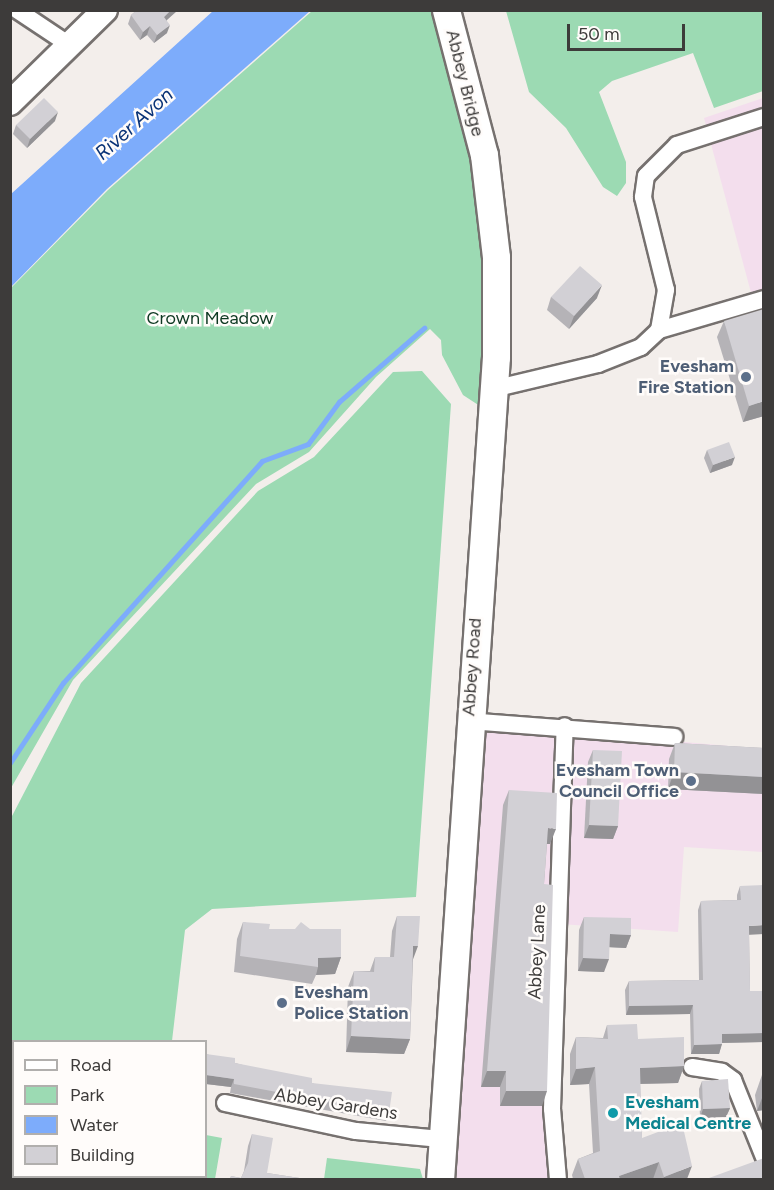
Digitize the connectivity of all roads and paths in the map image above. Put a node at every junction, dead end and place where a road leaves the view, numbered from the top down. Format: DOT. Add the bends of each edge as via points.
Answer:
graph roads {
  1 [pos="17,10"];
  2 [pos="105,10"];
  3 [pos="446,10"];
  4 [pos="68,44"];
  5 [pos="10,103"];
  6 [pos="764,117"];
  7 [pos="484,155"];
  8 [pos="764,299"];
  9 [pos="659,330"];
  10 [pos="493,389"];
  11 [pos="468,721"];
  12 [pos="565,726"];
  13 [pos="674,737"];
  14 [pos="692,1067"];
  15 [pos="225,1103"];
  16 [pos="441,1139"];
  17 [pos="764,1157"];
  18 [pos="440,1179"];
  19 [pos="558,1179"];
  1 -- 4 [label="street"];
  2 -- 4 [label="main road"];
  3 -- 7 [label="main road, Abbey Bridge"];
  4 -- 5 [label="main road"];
  6 -- 9 [label="street" via="677,145 646,176 643,197 666,290"];
  7 -- 10 [label="main road, Abbey Road" via="496,257"];
  8 -- 9 [label="street"];
  9 -- 10 [label="street" via="640,347 598,364"];
  10 -- 11 [label="main road, Abbey Road"];
  11 -- 12 [label="street"];
  11 -- 16 [label="main road, Abbey Road"];
  12 -- 13 [label="street"];
  12 -- 19 [label="street, Abbey Lane" via="552,1109"];
  14 -- 17 [label="street" via="737,1075"];
  15 -- 16 [label="street, Abbey Gardens" via="344,1129"];
  16 -- 18 [label="main road, Abbey Road"];
}
